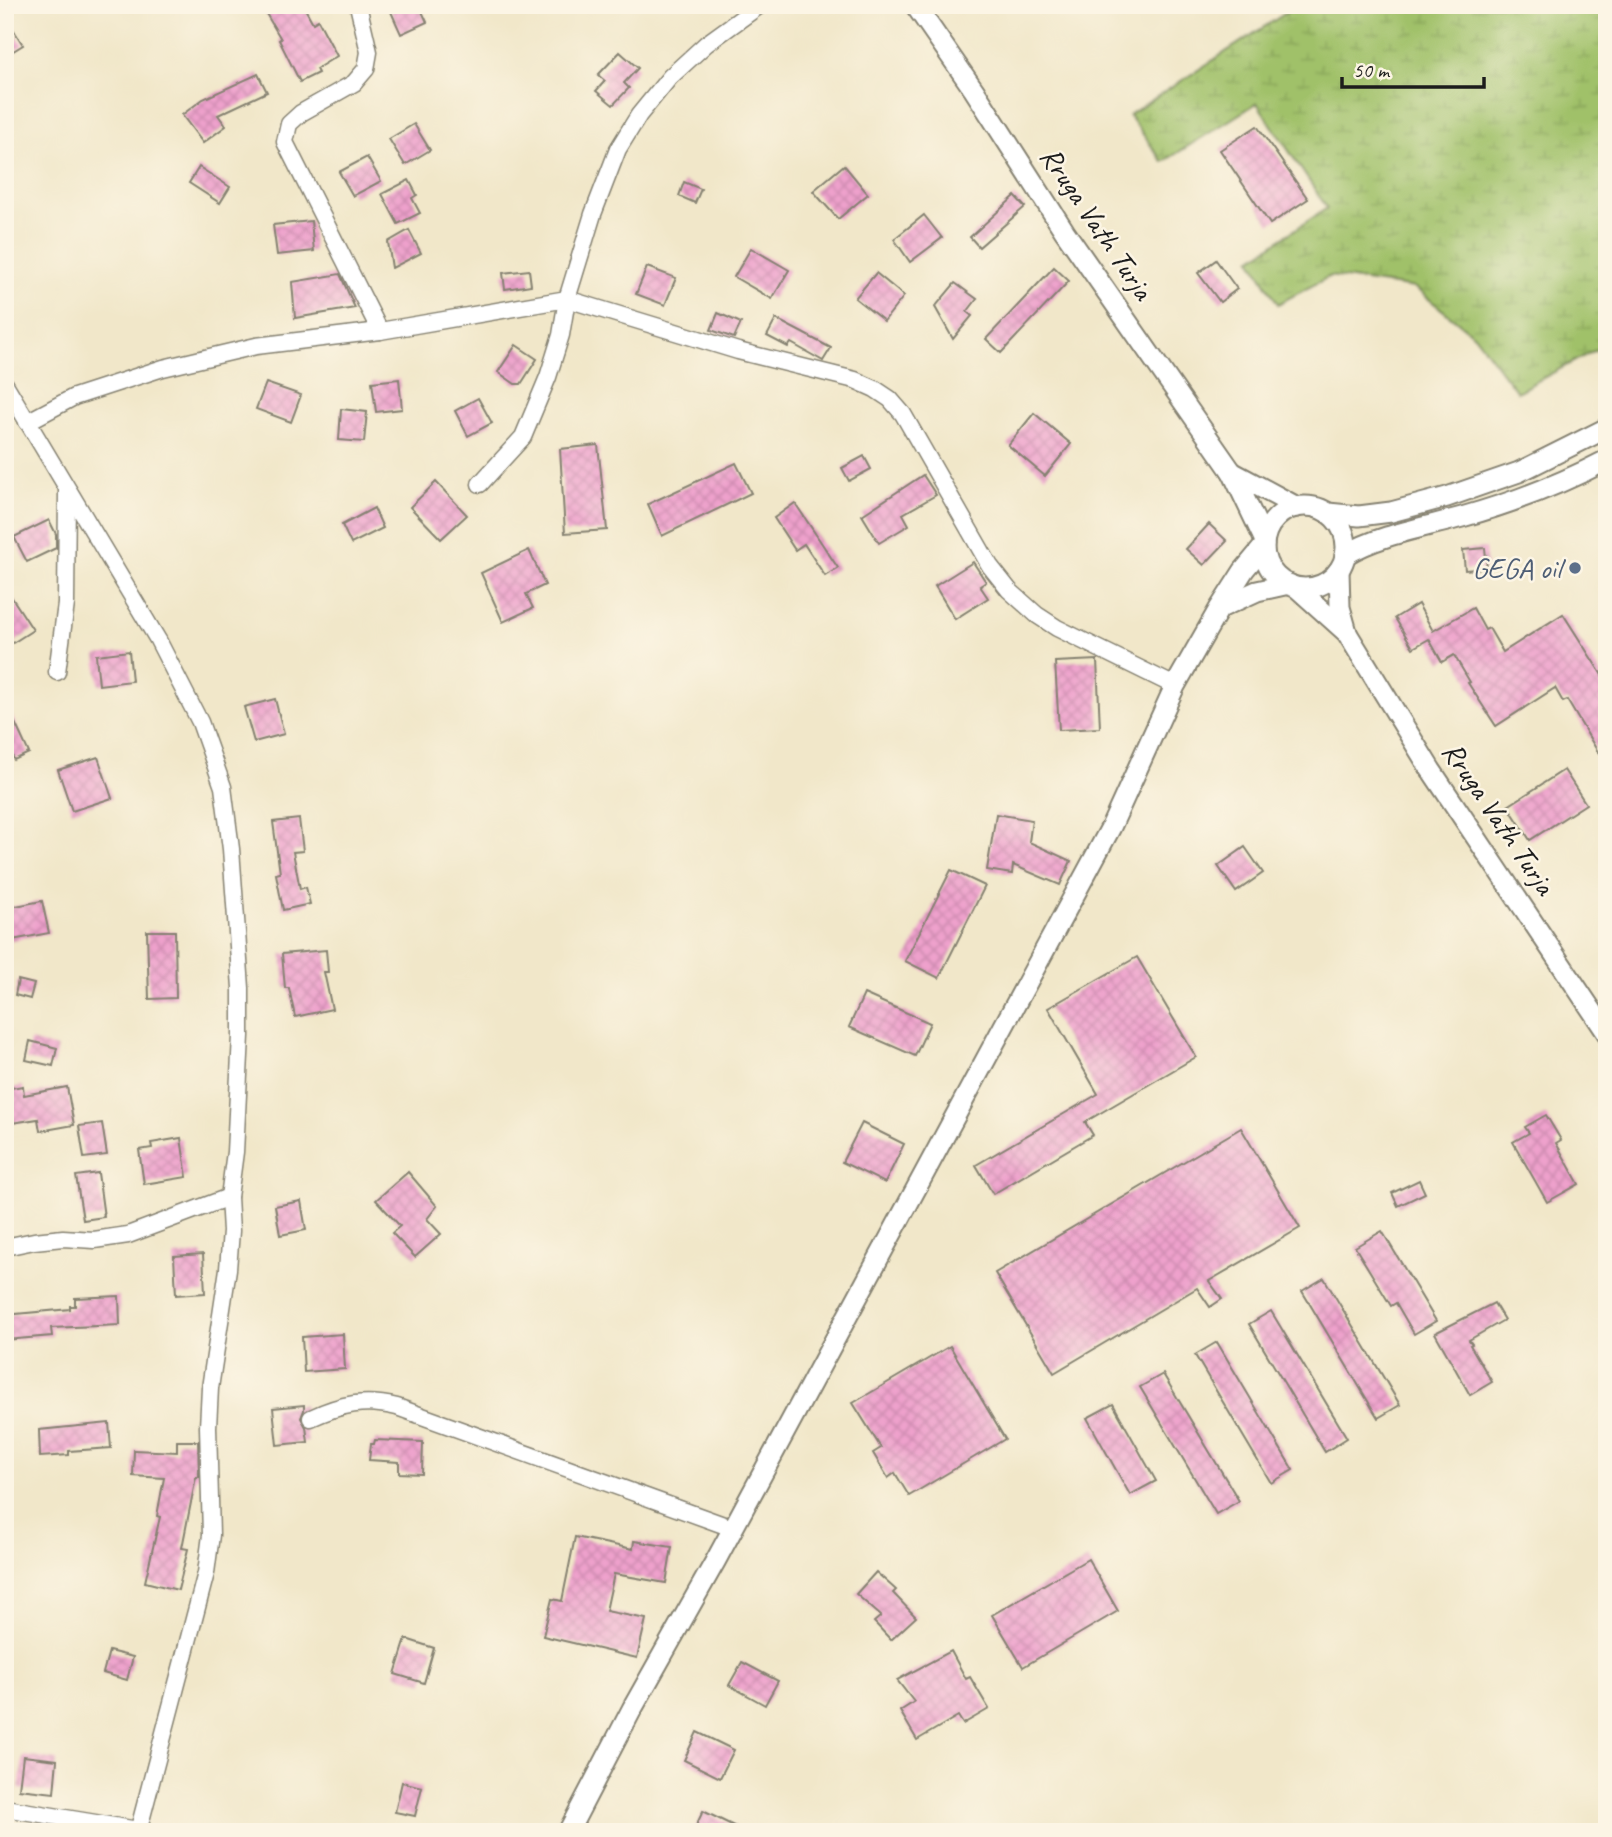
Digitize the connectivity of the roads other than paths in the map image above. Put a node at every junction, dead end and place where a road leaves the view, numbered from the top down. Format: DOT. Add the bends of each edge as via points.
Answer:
graph roads {
  1 [pos="358,5"];
  2 [pos="760,5"];
  3 [pos="915,5"];
  4 [pos="567,299"];
  5 [pos="380,331"];
  6 [pos="5,384"];
  7 [pos="27,422"];
  8 [pos="1607,428"];
  9 [pos="1607,460"];
  10 [pos="1232,472"];
  11 [pos="480,484"];
  12 [pos="67,491"];
  13 [pos="1297,507"];
  14 [pos="1328,513"];
  15 [pos="1264,543"];
  16 [pos="1342,562"];
  17 [pos="1293,586"];
  18 [pos="1219,609"];
  19 [pos="1347,633"];
  20 [pos="57,672"];
  21 [pos="1175,686"];
  22 [pos="1607,1033"];
  23 [pos="229,1197"];
  24 [pos="5,1247"];
  25 [pos="312,1418"];
  26 [pos="732,1528"];
  27 [pos="5,1808"];
  28 [pos="138,1831"];
  29 [pos="568,1832"];
  1 -- 5 [label="street" via="369,52 366,69 354,83 301,113 289,124 285,142"];
  2 -- 4 [label="street" via="706,44 670,77 639,115 618,149"];
  3 -- 10 [label="street, Rruga Vath Turja"];
  4 -- 5 [label="street"];
  4 -- 11 [label="street" via="548,377 523,437"];
  4 -- 21 [label="street" via="876,389 903,414 990,566 1016,597 1057,628"];
  5 -- 7 [label="street" via="256,346 163,368 74,397"];
  6 -- 7 [label="street"];
  7 -- 12 [label="street"];
  8 -- 14 [label="street" via="1519,472 1447,497 1391,512"];
  9 -- 16 [label="street" via="1525,497 1374,541"];
  10 -- 13 [label="street, Rruga Vath Turja"];
  10 -- 15 [label="street, Rruga Vath Turja"];
  12 -- 20 [label="street" via="66,604"];
  12 -- 23 [label="street" via="158,640 200,722 223,788 241,988"];
  13 -- 14 [label="street, Rruga Vath Turja" via="1313,506"];
  13 -- 15 [label="street" via="1270,524"];
  14 -- 16 [label="street, Rruga Vath Turja" via="1345,539"];
  15 -- 17 [label="street, Rruga Vath Turja" via="1270,570"];
  15 -- 18 [label="street"];
  16 -- 17 [label="street" via="1328,581 1313,587"];
  16 -- 19 [label="street, Rruga Vath Turja" via="1340,607"];
  17 -- 18 [label="street" via="1257,591"];
  17 -- 19 [label="street, Rruga Vath Turja"];
  18 -- 21 [label="street"];
  19 -- 22 [label="street, Rruga Vath Turja" via="1431,770"];
  21 -- 26 [label="street" via="1111,827"];
  23 -- 24 [label="street" via="128,1235"];
  23 -- 28 [label="street" via="228,1269 210,1401 211,1535 206,1573"];
  25 -- 26 [label="street" via="354,1403 397,1407"];
  26 -- 29 [label="street"];
  27 -- 28 [label="street"];
}
